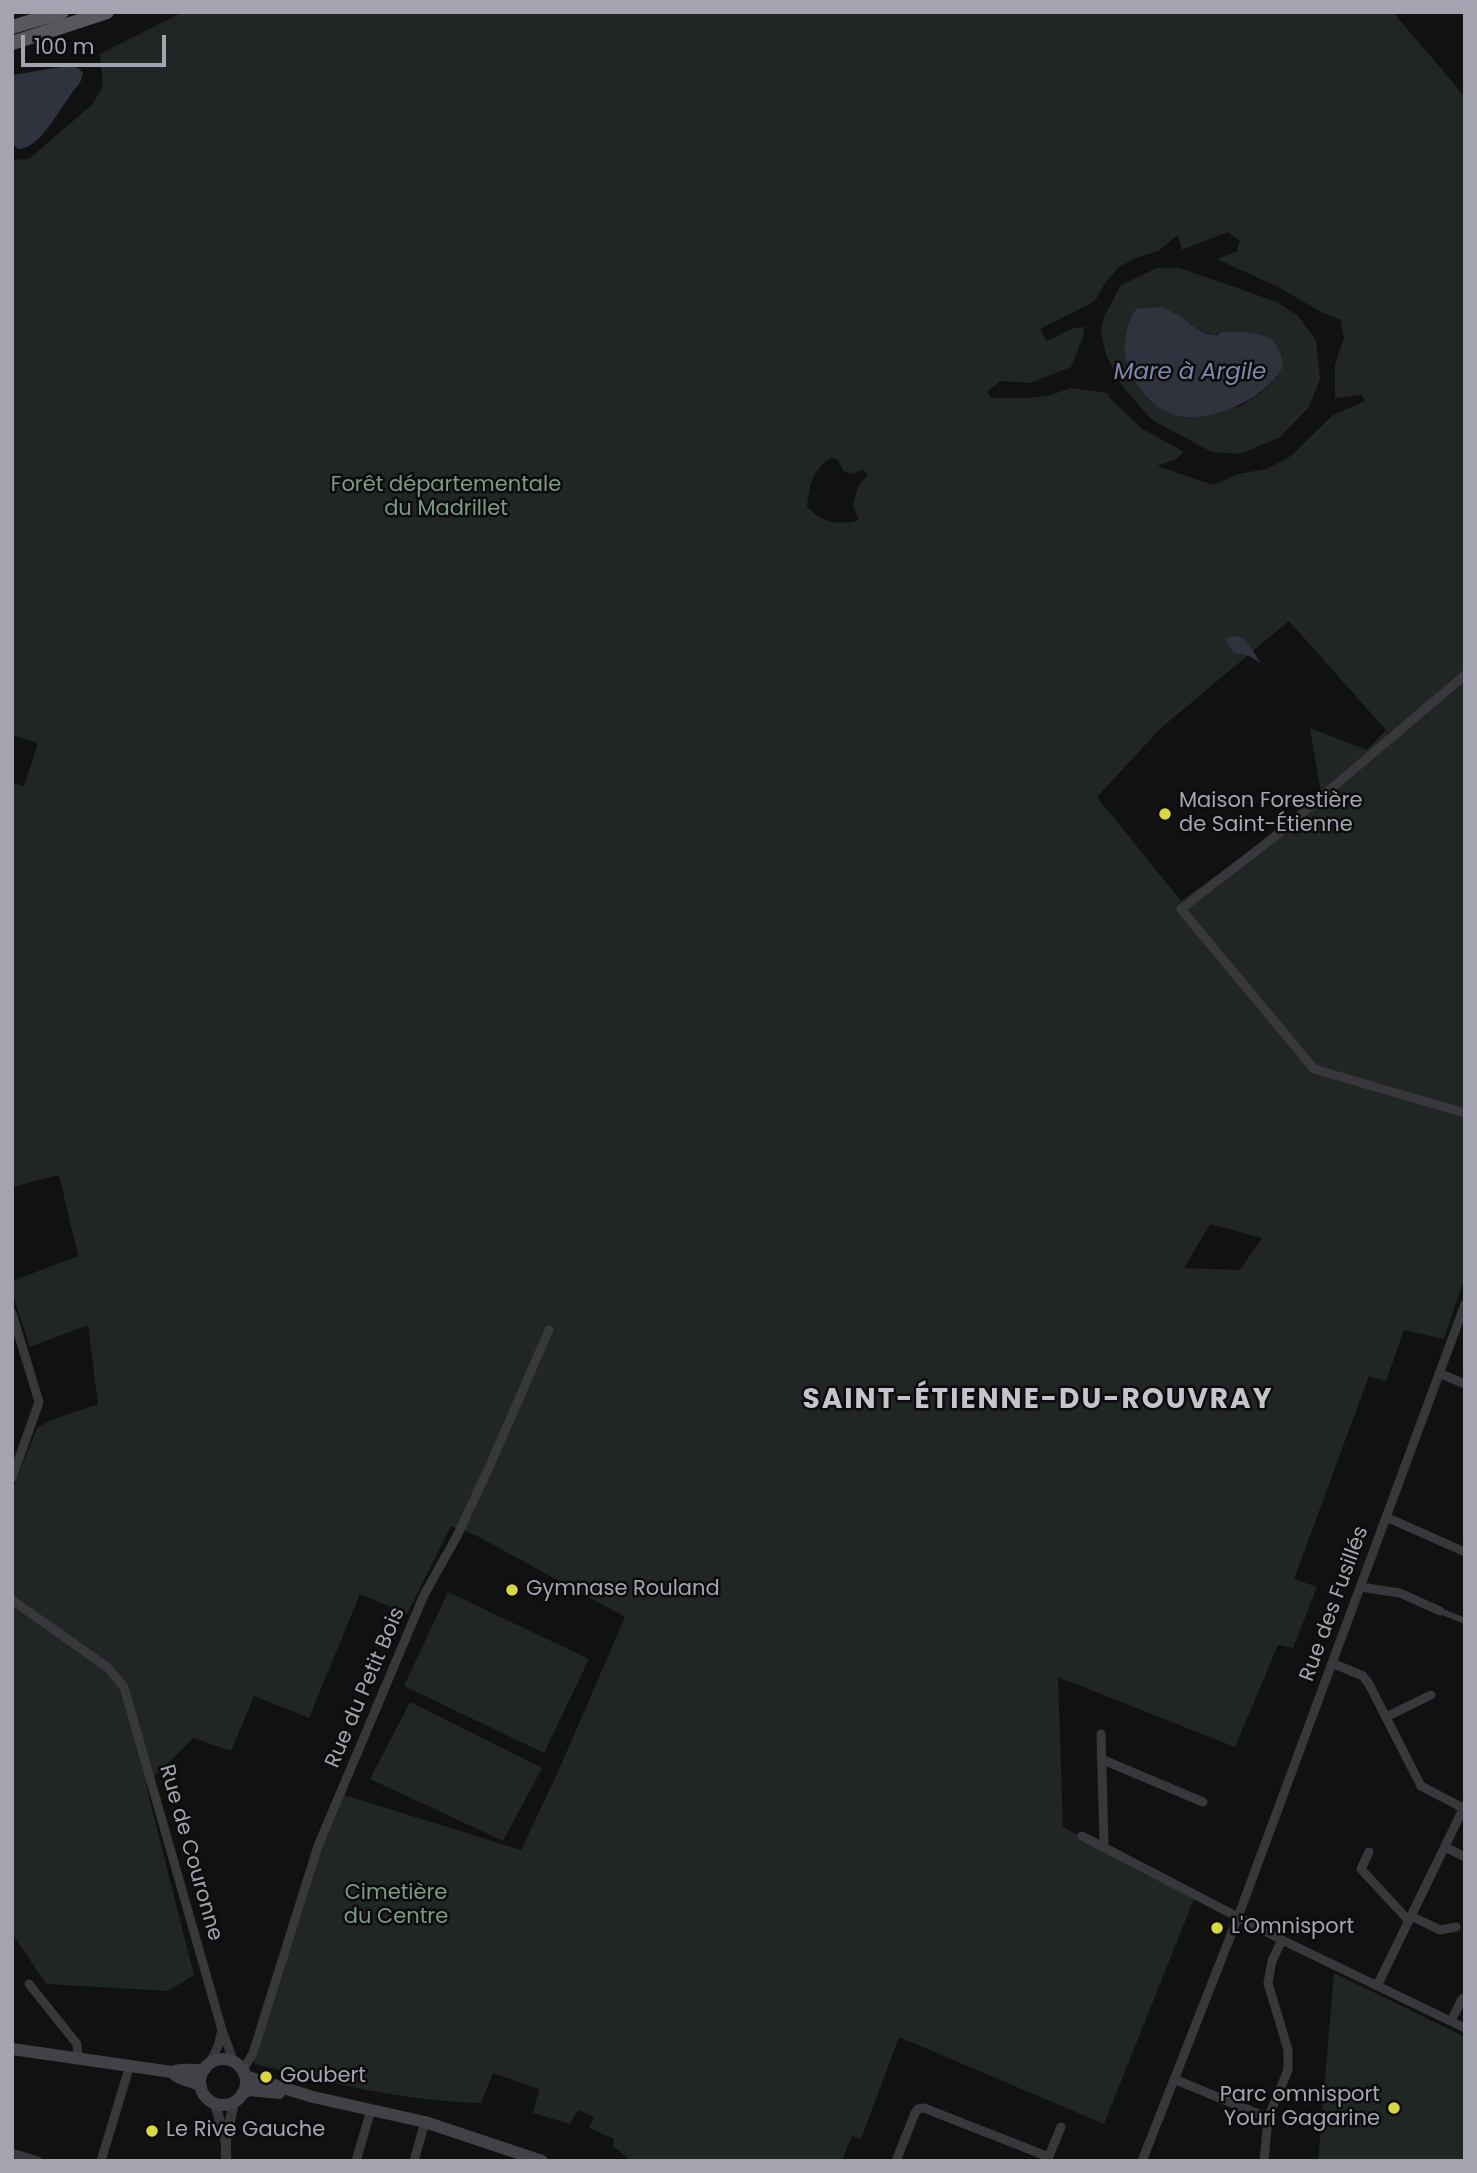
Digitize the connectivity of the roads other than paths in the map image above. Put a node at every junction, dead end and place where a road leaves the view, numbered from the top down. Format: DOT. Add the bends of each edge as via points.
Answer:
graph roads {
  1 [pos="62,12"];
  2 [pos="107,12"];
  3 [pos="12,27"];
  4 [pos="12,43"];
  5 [pos="1465,676"];
  6 [pos="1465,1113"];
  7 [pos="1465,1304"];
  8 [pos="12,1313"];
  9 [pos="549,1330"];
  10 [pos="1439,1373"];
  11 [pos="1465,1384"];
  12 [pos="12,1478"];
  13 [pos="1386,1517"];
  14 [pos="1465,1552"];
  15 [pos="1360,1587"];
  16 [pos="12,1600"];
  17 [pos="1440,1611"];
  18 [pos="1465,1621"];
  19 [pos="1332,1663"];
  20 [pos="1431,1695"];
  21 [pos="1386,1717"];
  22 [pos="1101,1734"];
  23 [pos="1101,1759"];
  24 [pos="1203,1802"];
  25 [pos="1464,1807"];
  26 [pos="1082,1836"];
  27 [pos="1102,1847"];
  28 [pos="1445,1847"];
  29 [pos="1369,1852"];
  30 [pos="1465,1857"];
  31 [pos="1238,1917"];
  32 [pos="1410,1918"];
  33 [pos="1456,1927"];
  34 [pos="1282,1940"];
  35 [pos="29,1984"];
  36 [pos="1377,1986"];
  37 [pos="1465,1997"];
  38 [pos="1451,2021"];
  39 [pos="1465,2028"];
  40 [pos="222,2030"];
  41 [pos="12,2049"];
  42 [pos="78,2058"];
  43 [pos="130,2065"];
  44 [pos="207,2066"];
  45 [pos="241,2069"];
  46 [pos="172,2072"];
  47 [pos="1174,2079"];
  48 [pos="201,2086"];
  49 [pos="313,2096"];
  50 [pos="238,2098"];
  51 [pos="215,2103"];
  52 [pos="371,2109"];
  53 [pos="1268,2118"];
  54 [pos="425,2122"];
  55 [pos="1060,2127"];
  56 [pos="226,2144"];
  57 [pos="12,2153"];
  58 [pos="1048,2159"];
  59 [pos="38,2161"];
  60 [pos="101,2161"];
  61 [pos="226,2161"];
  62 [pos="356,2161"];
  63 [pos="414,2161"];
  64 [pos="542,2161"];
  65 [pos="896,2161"];
  66 [pos="1142,2161"];
  67 [pos="1264,2161"];
  1 -- 3 [label="highway"];
  2 -- 4 [label="highway"];
  5 -- 6 [label="street" via="1181,909 1314,1069"];
  7 -- 10 [label="street, Rue des Fusillés"];
  8 -- 12 [label="street" via="39,1402"];
  9 -- 45 [label="street, Rue du Petit Bois" via="457,1536 424,1595 318,1846 253,2053"];
  10 -- 11 [label="street"];
  10 -- 13 [label="street, Rue des Fusillés"];
  13 -- 14 [label="street"];
  13 -- 15 [label="street, Rue des Fusillés"];
  15 -- 17 [label="street" via="1400,1592"];
  15 -- 19 [label="street, Rue des Fusillés"];
  16 -- 40 [label="street, Rue de Couronne" via="107,1667 124,1687"];
  17 -- 18 [label="street"];
  19 -- 21 [label="street" via="1363,1676"];
  19 -- 31 [label="street, Rue des Fusillés"];
  20 -- 21 [label="street"];
  21 -- 25 [label="street" via="1422,1786"];
  22 -- 23 [label="street"];
  23 -- 24 [label="street"];
  23 -- 27 [label="street"];
  25 -- 28 [label="street"];
  26 -- 27 [label="street"];
  27 -- 31 [label="street"];
  28 -- 30 [label="street"];
  28 -- 32 [label="street"];
  29 -- 32 [label="street" via="1361,1869"];
  31 -- 34 [label="street"];
  31 -- 47 [label="street, Rue des Fusillés"];
  32 -- 33 [label="street" via="1440,1930"];
  32 -- 36 [label="street"];
  34 -- 36 [label="street"];
  34 -- 53 [label="street" via="1268,1983 1288,2050 1288,2070"];
  35 -- 42 [label="street" via="77,2044"];
  36 -- 38 [label="street"];
  37 -- 38 [label="street"];
  38 -- 39 [label="street"];
  40 -- 44 [label="street"];
  40 -- 45 [label="street, Rue de Couronne"];
  41 -- 42 [label="main road"];
  42 -- 43 [label="main road"];
  43 -- 46 [label="main road"];
  43 -- 60 [label="street"];
  44 -- 45 [label="main road" via="219,2059"];
  44 -- 46 [label="main road"];
  44 -- 48 [label="main road"];
  45 -- 49 [label="main road"];
  45 -- 50 [label="main road" via="245,2089"];
  46 -- 48 [label="main road"];
  47 -- 53 [label="street"];
  47 -- 66 [label="street, Rue des Fusillés"];
  48 -- 51 [label="main road"];
  49 -- 50 [label="main road" via="249,2090"];
  49 -- 52 [label="main road"];
  50 -- 51 [label="main road"];
  50 -- 56 [label="street"];
  51 -- 56 [label="street"];
  52 -- 54 [label="main road"];
  52 -- 62 [label="street"];
  53 -- 67 [label="street"];
  54 -- 63 [label="street"];
  54 -- 64 [label="main road"];
  55 -- 58 [label="street"];
  56 -- 61 [label="street"];
  57 -- 59 [label="street"];
  58 -- 65 [label="street" via="923,2108 915,2113"];
}
